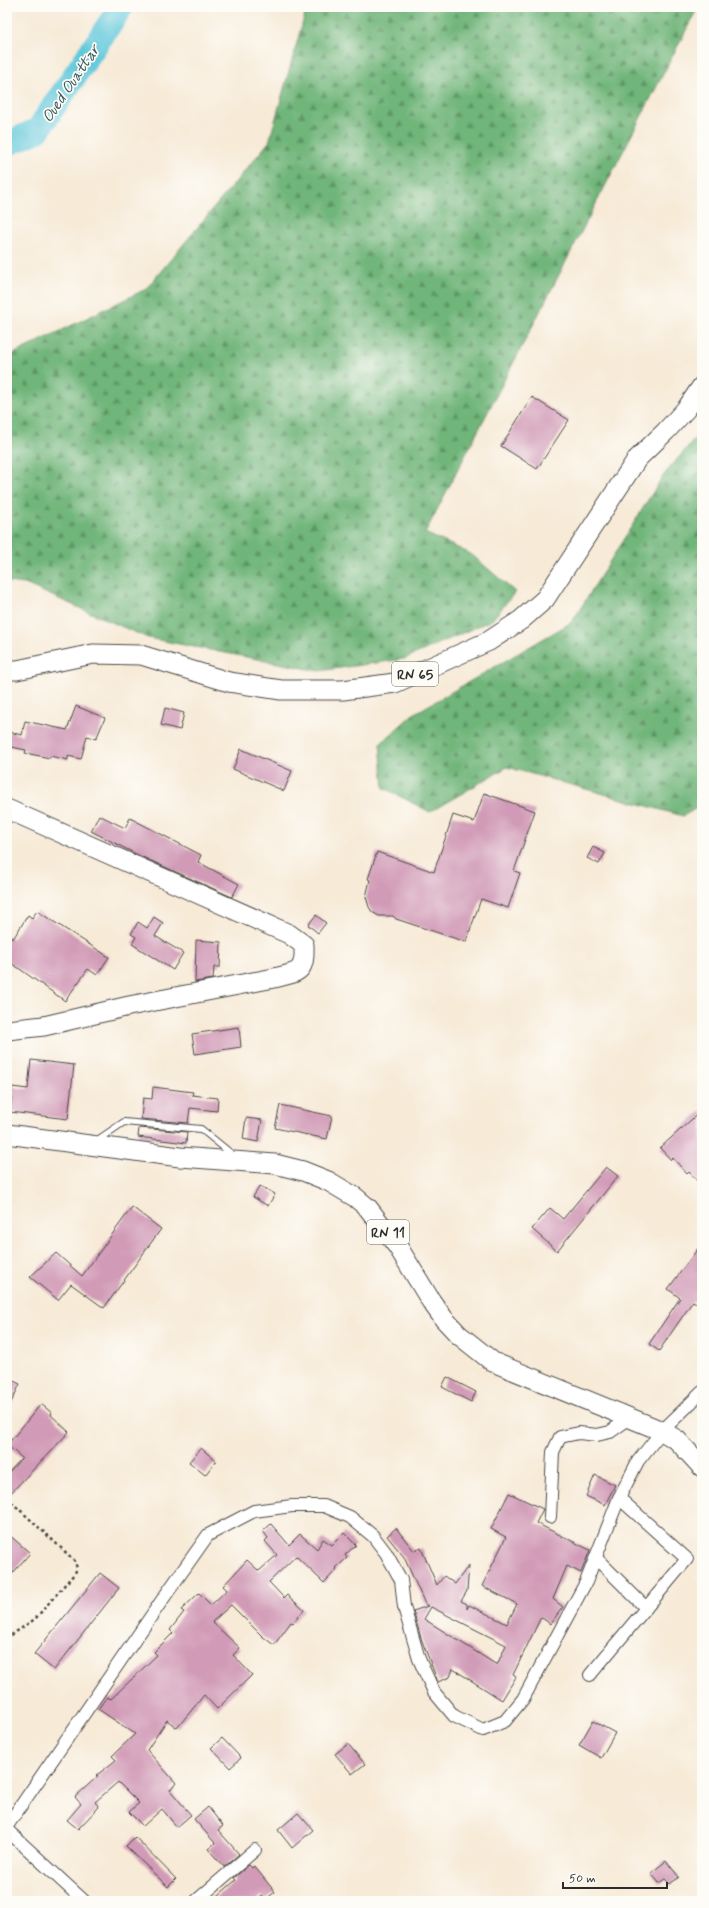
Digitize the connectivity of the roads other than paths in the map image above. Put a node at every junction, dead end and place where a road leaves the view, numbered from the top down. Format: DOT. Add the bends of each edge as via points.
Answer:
graph roads {
  1 [pos="702,386"];
  2 [pos="7,670"];
  3 [pos="7,809"];
  4 [pos="7,1030"];
  5 [pos="7,1134"];
  6 [pos="89,1146"];
  7 [pos="240,1162"];
  8 [pos="701,1395"];
  9 [pos="631,1417"];
  10 [pos="662,1431"];
  11 [pos="698,1459"];
  12 [pos="619,1498"];
  13 [pos="550,1517"];
  14 [pos="596,1558"];
  15 [pos="646,1608"];
  16 [pos="590,1675"];
  17 [pos="7,1826"];
  18 [pos="7,1830"];
  19 [pos="255,1850"];
  20 [pos="84,1901"];
  21 [pos="196,1901"];
  1 -- 2 [label="main road, RN 65" via="666,432 637,459 546,600 489,641 395,683 343,690 281,690 229,682 141,655 93,654"];
  3 -- 4 [label="main road" via="289,934 304,945 305,962 297,972 289,974 44,1026"];
  5 -- 6 [label="main road, RN 11"];
  6 -- 7 [label="main road, RN 11"];
  6 -- 7 [label="lane" via="124,1122 201,1129"];
  7 -- 9 [label="main road, RN 11" via="275,1164 303,1171 328,1181 354,1197 380,1221 444,1319 492,1362"];
  8 -- 10 [label="street"];
  9 -- 10 [label="main road, RN 11"];
  9 -- 13 [label="street" via="610,1432 597,1435 579,1433 560,1437 553,1452"];
  10 -- 11 [label="main road, RN 11" via="677,1440"];
  10 -- 12 [label="street" via="638,1461"];
  12 -- 14 [label="street"];
  12 -- 15 [label="street" via="687,1559"];
  14 -- 15 [label="street"];
  14 -- 17 [label="street" via="586,1582 523,1699 506,1721 483,1730 454,1716 434,1692 419,1659 404,1607 400,1580 386,1553 373,1536 350,1517 324,1506 292,1506 254,1511 208,1535"];
  15 -- 16 [label="street"];
  18 -- 20 [label="street"];
  19 -- 21 [label="street"];
}
